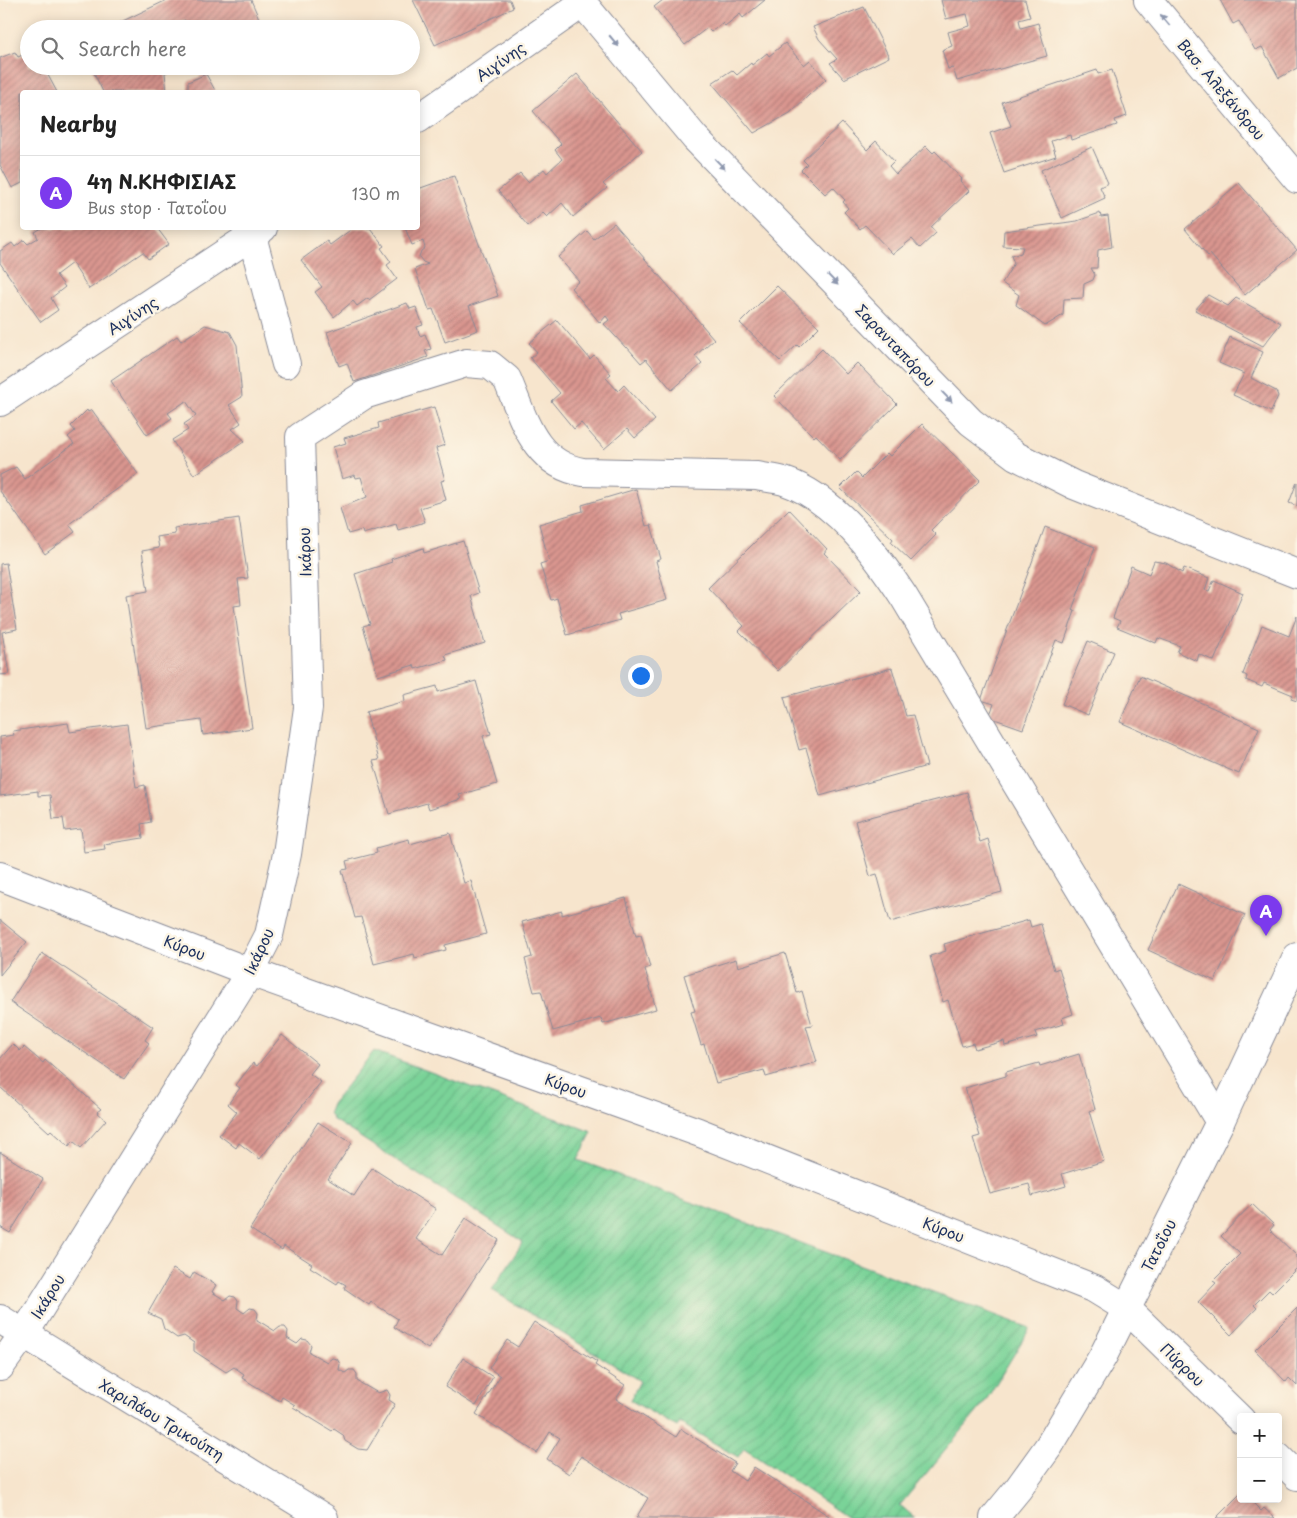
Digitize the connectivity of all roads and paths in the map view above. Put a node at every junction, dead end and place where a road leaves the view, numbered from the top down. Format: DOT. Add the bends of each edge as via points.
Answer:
graph roads {
  1 [pos="1148,0"];
  2 [pos="582,2"];
  3 [pos="420,118"];
  4 [pos="1297,179"];
  5 [pos="258,232"];
  6 [pos="286,364"];
  7 [pos="0,402"];
  8 [pos="1297,574"];
  9 [pos="0,876"];
  10 [pos="1297,957"];
  11 [pos="250,972"];
  12 [pos="1220,1122"];
  13 [pos="1126,1308"];
  14 [pos="0,1319"];
  15 [pos="24,1334"];
  16 [pos="0,1367"];
  17 [pos="1237,1416"];
  18 [pos="1279,1458"];
  19 [pos="1297,1476"];
  20 [pos="324,1518"];
  21 [pos="994,1518"];
  4 -- 1 [label="street, Βασ. Αλεξάνδρου, one-way"];
  2 -- 3 [label="street, Αιγίνης"];
  2 -- 8 [label="street, Σαρανταπόρου, one-way" via="695,138 971,422 1016,456 1074,485"];
  5 -- 6 [label="street"];
  5 -- 7 [label="street, Αιγίνης"];
  9 -- 11 [label="street, Κύρου"];
  10 -- 12 [label="street, Τατοΐου"];
  11 -- 12 [label="street, Ικάρου" via="269,935 287,854 308,708 300,437 364,395 466,363 490,365 507,380 537,444 556,464 568,470 757,476 784,481 816,498 847,524 884,566"];
  11 -- 13 [label="street, Κύρου" via="698,1132 1095,1289"];
  11 -- 15 [label="street, Ικάρου"];
  12 -- 13 [label="street, Τατοΐου"];
  13 -- 17 [label="street, Πύρρου"];
  13 -- 21 [label="street, Τατοΐου" via="1103,1356 1049,1446"];
  14 -- 15 [label="street, Χαριλάου Τρικούπη"];
  15 -- 16 [label="street, Ικάρου"];
  15 -- 20 [label="street, Χαριλάου Τρικούπη"];
  18 -- 19 [label="street"];
}
